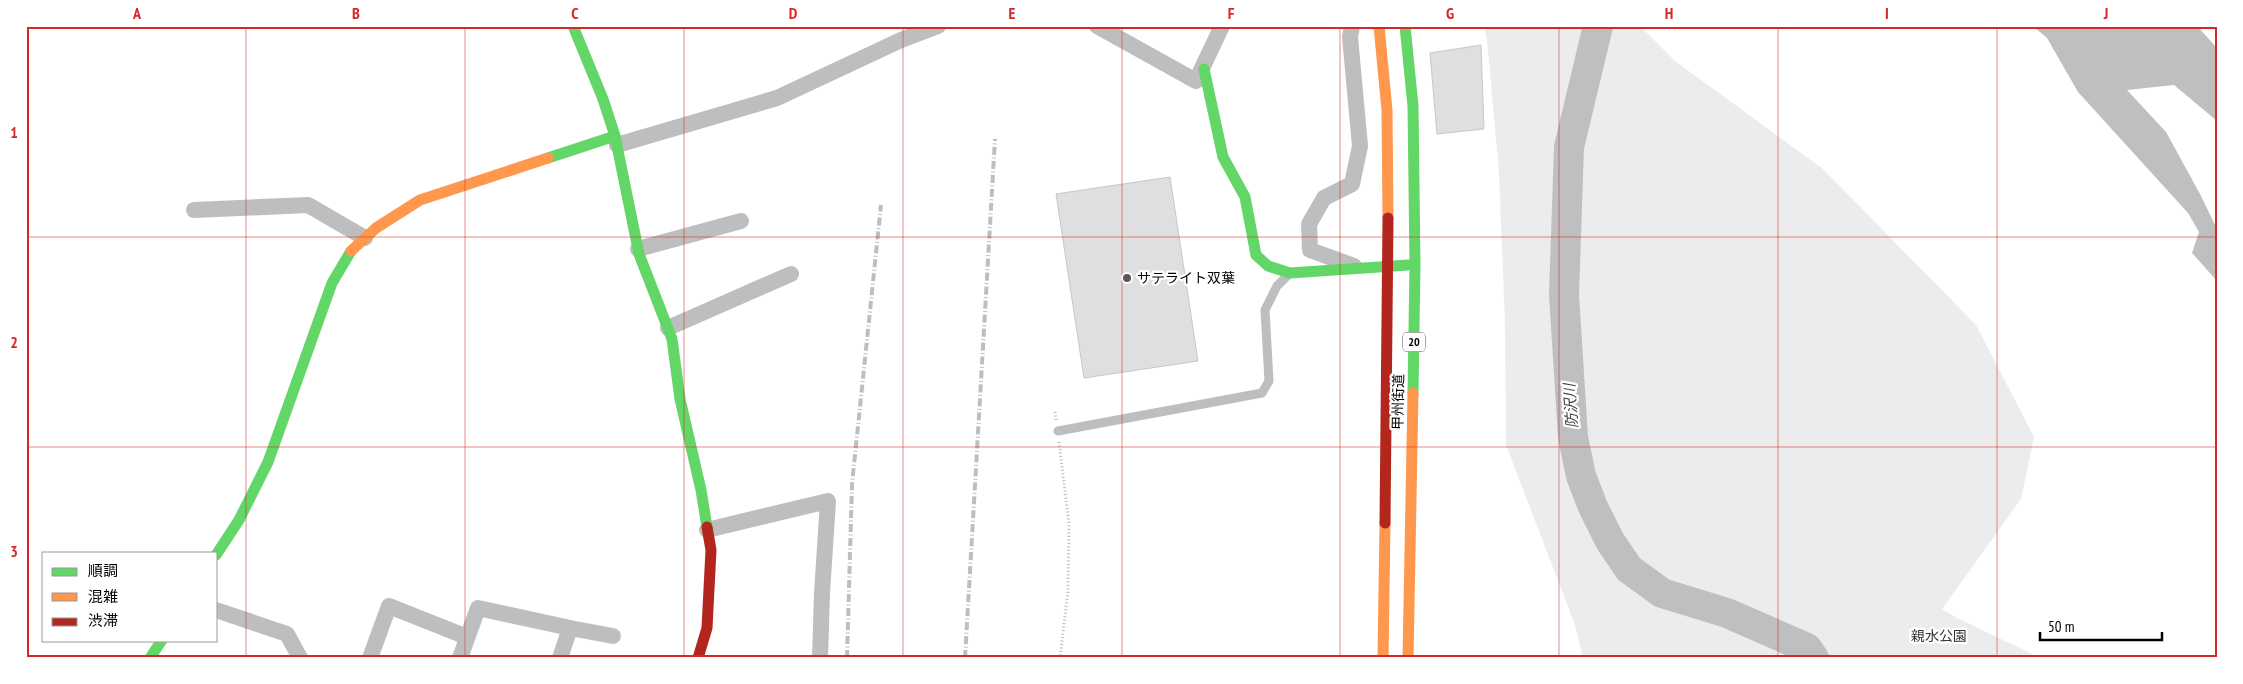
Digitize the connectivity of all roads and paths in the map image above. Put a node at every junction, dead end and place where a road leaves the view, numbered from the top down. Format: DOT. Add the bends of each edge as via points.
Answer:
graph roads {
  1 [pos="573,26"];
  2 [pos="938,26"];
  3 [pos="1096,26"];
  4 [pos="1222,26"];
  5 [pos="1352,26"];
  6 [pos="1379,26"];
  7 [pos="1405,26"];
  8 [pos="1204,68"];
  9 [pos="616,140"];
  10 [pos="194,210"];
  11 [pos="741,221"];
  12 [pos="366,238"];
  13 [pos="638,248"];
  14 [pos="1415,264"];
  15 [pos="1389,268"];
  16 [pos="1363,269"];
  17 [pos="1290,273"];
  18 [pos="791,274"];
  19 [pos="668,328"];
  20 [pos="1055,412"];
  21 [pos="1058,431"];
  22 [pos="708,530"];
  23 [pos="218,552"];
  24 [pos="218,611"];
  25 [pos="570,628"];
  26 [pos="613,636"];
  27 [pos="468,637"];
  28 [pos="161,642"];
  29 [pos="150,658"];
  30 [pos="300,658"];
  31 [pos="370,658"];
  32 [pos="460,658"];
  33 [pos="560,658"];
  34 [pos="698,658"];
  35 [pos="820,658"];
  36 [pos="1060,658"];
  37 [pos="1383,658"];
  38 [pos="1408,658"];
  1 -- 9 [label="main road"];
  2 -- 9 [label="street" via="777,98"];
  3 -- 8 [label="street" via="1196,81"];
  4 -- 8 [label="street"];
  5 -- 16 [label="street" via="1350,37 1360,146 1352,184 1324,198 1310,224 1310,250"];
  6 -- 15 [label="main road, 甲州街道 / 20" via="1387,110"];
  7 -- 14 [label="main road, 甲州街道 / 20" via="1413,106"];
  8 -- 17 [label="main road" via="1223,157 1245,198 1256,255 1268,266"];
  9 -- 12 [label="main road" via="420,200"];
  9 -- 13 [label="main road"];
  10 -- 12 [label="street" via="308,205"];
  11 -- 13 [label="street"];
  12 -- 23 [label="main road" via="348,254 332,283 268,462 239,520"];
  13 -- 19 [label="main road"];
  14 -- 15 [label="main road"];
  14 -- 38 [label="main road, 甲州街道 / 20"];
  15 -- 16 [label="main road"];
  15 -- 37 [label="main road, 甲州街道 / 20"];
  16 -- 17 [label="main road"];
  17 -- 21 [label="lane" via="1277,286 1266,310 1269,381 1262,393"];
  18 -- 19 [label="street"];
  19 -- 22 [label="main road"];
  20 -- 21 [label="path"];
  21 -- 36 [label="path" via="1069,524 1068,591"];
  22 -- 34 [label="main road" via="711,550 708,628"];
  22 -- 35 [label="street" via="828,501"];
  24 -- 30 [label="street" via="287,634"];
  25 -- 26 [label="street"];
  25 -- 27 [label="street" via="478,608"];
  25 -- 33 [label="street"];
  27 -- 31 [label="street" via="389,606"];
  27 -- 32 [label="street"];
  28 -- 29 [label="main road"];
}
